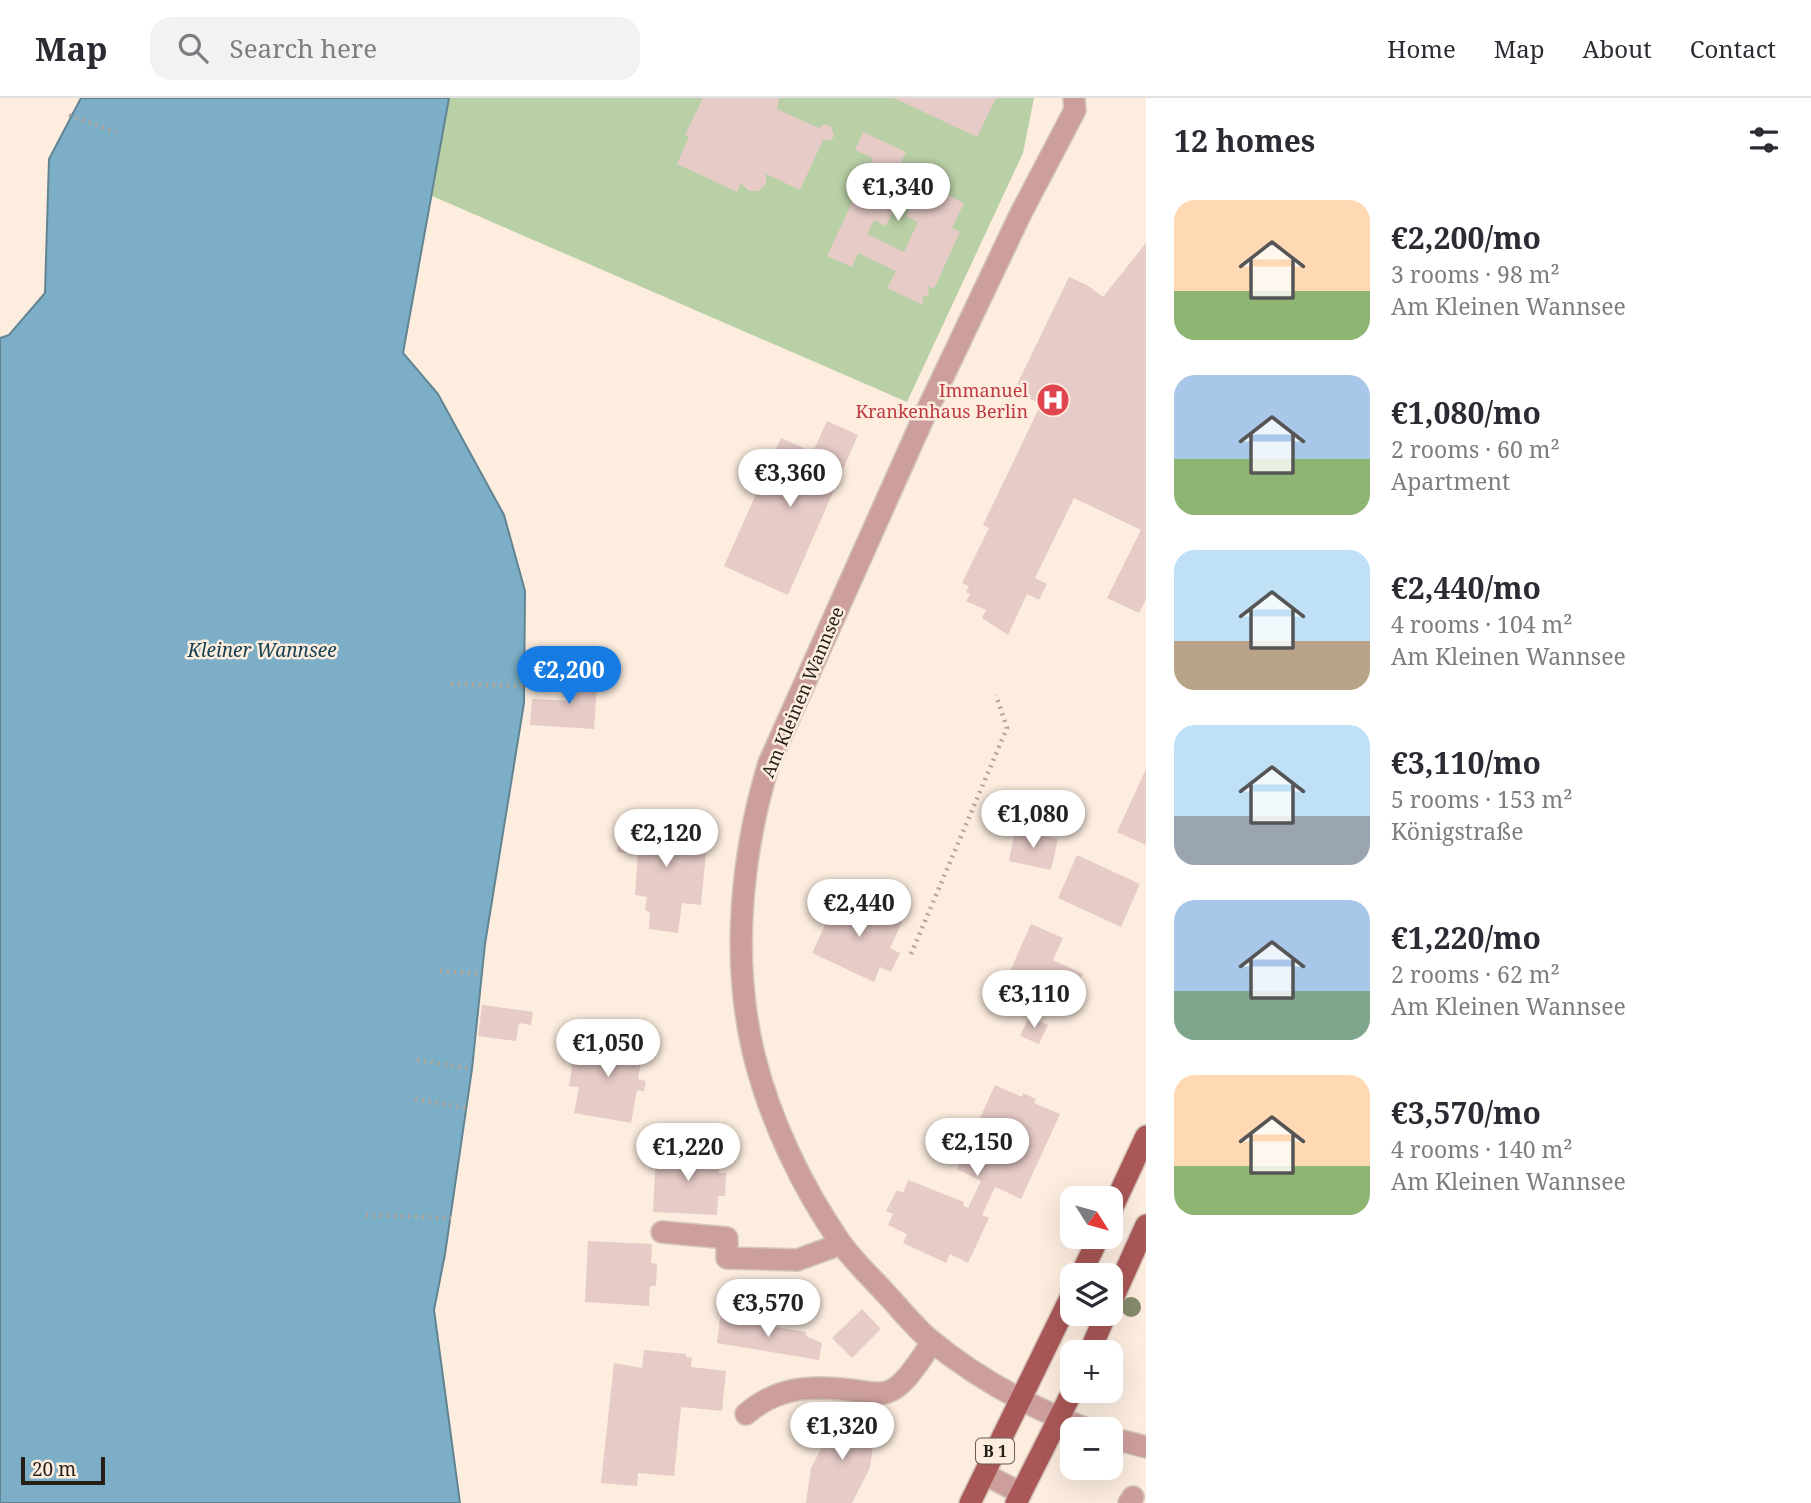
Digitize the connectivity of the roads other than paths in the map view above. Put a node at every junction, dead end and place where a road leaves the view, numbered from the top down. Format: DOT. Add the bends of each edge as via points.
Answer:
graph roads {
  1 [pos="1078,102"];
  2 [pos="1146,1136"];
  3 [pos="1123,1186"];
  4 [pos="1146,1225"];
  5 [pos="662,1232"];
  6 [pos="841,1244"];
  7 [pos="1123,1276"];
  8 [pos="1060,1319"];
  9 [pos="933,1342"];
  10 [pos="1021,1399"];
  11 [pos="1066,1403"];
  12 [pos="746,1414"];
  13 [pos="1059,1418"];
  14 [pos="1123,1440"];
  15 [pos="1146,1447"];
  16 [pos="984,1474"];
  17 [pos="1018,1498"];
  18 [pos="970,1503"];
  1 -- 6 [label="street, Am Kleinen Wannsee" via="921,423 782,731 757,807 743,902 743,979 754,1056 779,1128 810,1194"];
  2 -- 3 [label="main road"];
  4 -- 7 [label="main road"];
  5 -- 6 [label="street" via="727,1238 727,1258 797,1260"];
  6 -- 9 [label="street, Am Kleinen Wannsee"];
  8 -- 10 [label="main road, B 1"];
  9 -- 10 [label="street, Am Kleinen Wannsee"];
  9 -- 12 [label="street" via="891,1391 794,1389 767,1397"];
  10 -- 13 [label="street, Am Kleinen Wannsee"];
  10 -- 16 [label="main road, B 1"];
  11 -- 13 [label="main road, B 1"];
  13 -- 17 [label="main road, B 1"];
  14 -- 15 [label="street"];
  16 -- 17 [label="street"];
  16 -- 18 [label="main road, B 1"];
}
